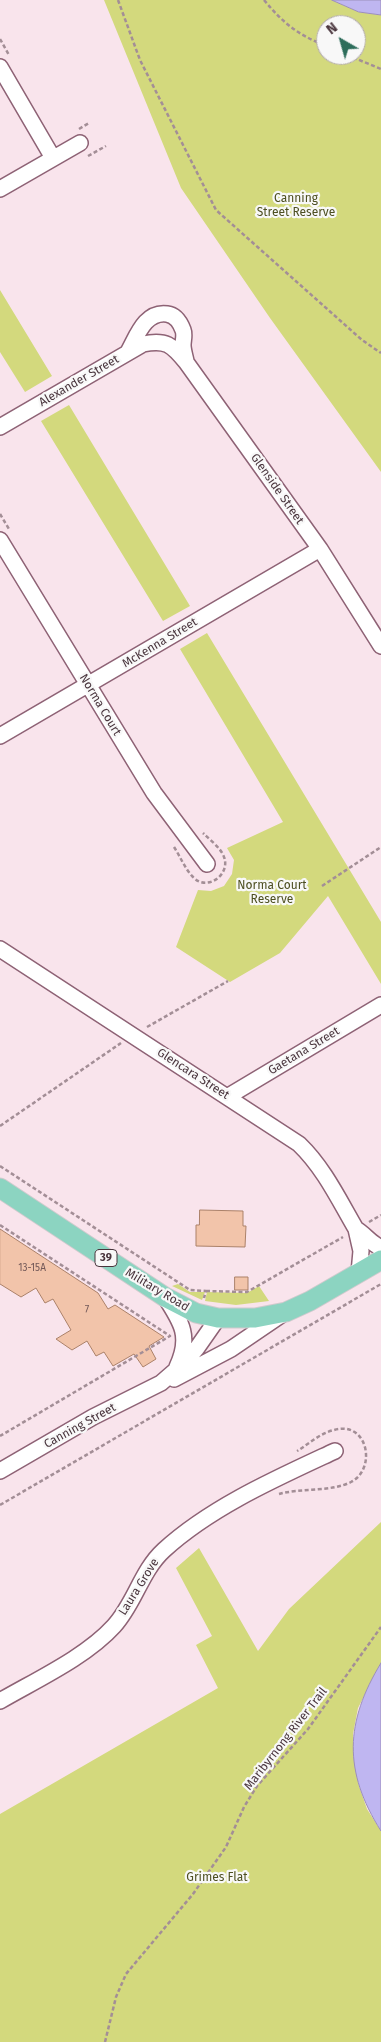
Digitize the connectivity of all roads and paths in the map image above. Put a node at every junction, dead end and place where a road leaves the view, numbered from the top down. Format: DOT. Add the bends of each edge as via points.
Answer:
graph roads {
  1 [pos="118,0"];
  2 [pos="264,0"];
  3 [pos="316,42"];
  4 [pos="366,62"];
  5 [pos="0,67"];
  6 [pos="381,68"];
  7 [pos="80,143"];
  8 [pos="53,158"];
  9 [pos="0,189"];
  10 [pos="161,342"];
  11 [pos="128,352"];
  12 [pos="381,353"];
  13 [pos="186,362"];
  14 [pos="0,427"];
  15 [pos="0,540"];
  16 [pos="320,549"];
  17 [pos="381,646"];
  18 [pos="89,686"];
  19 [pos="0,736"];
  20 [pos="202,831"];
  21 [pos="172,842"];
  22 [pos="381,847"];
  23 [pos="207,864"];
  24 [pos="322,886"];
  25 [pos="0,948"];
  26 [pos="228,981"];
  27 [pos="381,1005"];
  28 [pos="132,1036"];
  29 [pos="227,1097"];
  30 [pos="0,1126"];
  31 [pos="0,1188"];
  32 [pos="0,1225"];
  33 [pos="362,1226"];
  34 [pos="372,1229"];
  35 [pos="381,1248"];
  36 [pos="381,1260"];
  37 [pos="359,1273"];
  38 [pos="381,1284"];
  39 [pos="206,1291"];
  40 [pos="165,1297"];
  41 [pos="286,1312"];
  42 [pos="218,1318"];
  43 [pos="175,1371"];
  44 [pos="161,1383"];
  45 [pos="0,1436"];
  46 [pos="335,1451"];
  47 [pos="296,1452"];
  48 [pos="0,1471"];
  49 [pos="274,1497"];
  50 [pos="0,1505"];
  51 [pos="381,1627"];
  52 [pos="0,1701"];
  53 [pos="105,2042"];
  1 -- 12 [label="path" via="140,60 216,210 362,340"];
  2 -- 3 [label="path" via="280,19 302,36"];
  4 -- 6 [label="path"];
  5 -- 8 [label="street"];
  7 -- 8 [label="street"];
  8 -- 9 [label="street"];
  10 -- 11 [label="street, Alexander Street" via="142,344"];
  10 -- 13 [label="street, Glenside Street" via="172,346"];
  11 -- 13 [label="street" via="144,323 152,316 172,315 184,332"];
  11 -- 14 [label="street, Alexander Street"];
  13 -- 16 [label="street, Glenside Street"];
  15 -- 18 [label="street, Norma Court"];
  16 -- 17 [label="street, Glenside Street"];
  16 -- 18 [label="street, McKenna Street"];
  18 -- 19 [label="street, McKenna Street"];
  18 -- 23 [label="street, Norma Court" via="154,793"];
  20 -- 21 [label="path" via="221,851 226,863 222,874 212,882 198,882"];
  22 -- 24 [label="path"];
  25 -- 28 [label="street, Glencara Street"];
  26 -- 28 [label="path"];
  27 -- 29 [label="street, Gaetana Street"];
  28 -- 29 [label="street, Glencara Street"];
  28 -- 30 [label="path"];
  29 -- 33 [label="street, Glencara Street" via="299,1144"];
  31 -- 40 [label="main road, Military Road / 39"];
  32 -- 45 [label="path" via="170,1336"];
  33 -- 34 [label="path"];
  33 -- 35 [label="street, Glencara Street" via="362,1233"];
  33 -- 37 [label="street, Glencara Street"];
  33 -- 39 [label="path" via="247,1292"];
  36 -- 37 [label="main road, Canning Street / 39"];
  37 -- 41 [label="main road, Canning Street / 39"];
  38 -- 50 [label="path"];
  40 -- 42 [label="main road, Military Road / 39" via="196,1313"];
  40 -- 43 [label="street" via="184,1333 184,1346"];
  41 -- 42 [label="main road, Canning Street / 39" via="255,1318"];
  41 -- 44 [label="street, Canning Street" via="231,1349 175,1379"];
  42 -- 43 [label="street, Canning Street" via="205,1338"];
  43 -- 44 [label="street, Canning Street"];
  44 -- 48 [label="street, Canning Street"];
  46 -- 52 [label="street, Laura Grove" via="204,1519 163,1551 145,1573 131,1604 94,1645"];
  47 -- 49 [label="path" via="325,1433 346,1428 360,1436 366,1451 364,1466 352,1481"];
  51 -- 53 [label="path, Maribyrnong River Trail" via="308,1729 258,1786 244,1807 226,1847 193,1894 126,1974 116,1997"];
}
